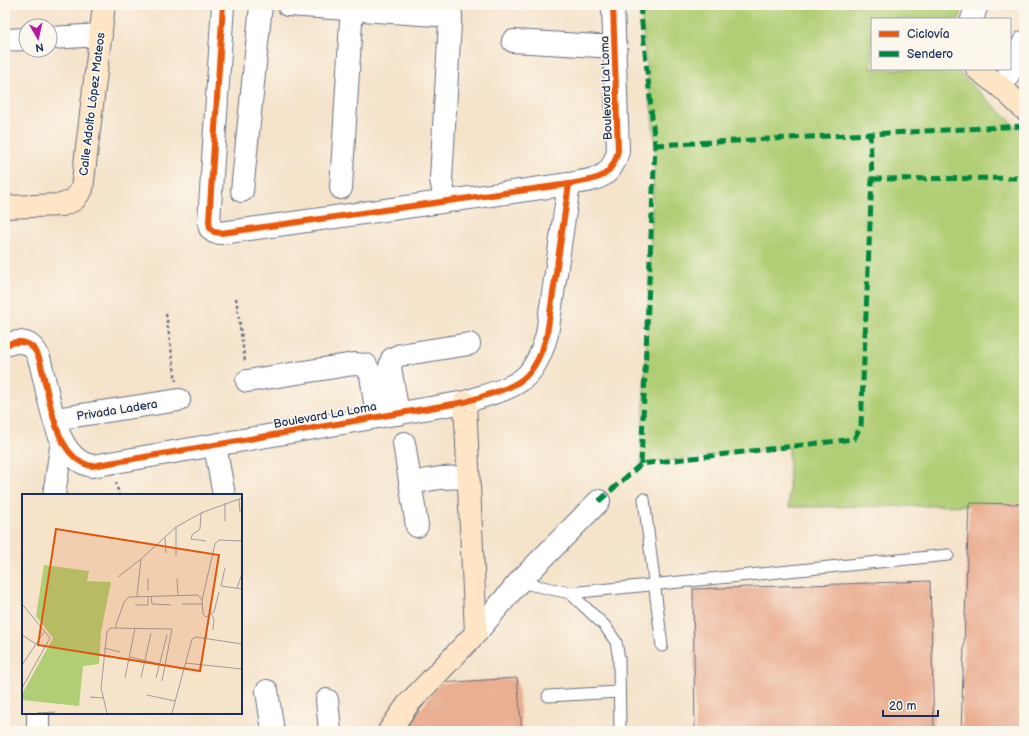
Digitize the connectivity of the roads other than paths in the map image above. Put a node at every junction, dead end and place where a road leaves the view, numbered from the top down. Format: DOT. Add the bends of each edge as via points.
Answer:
graph roads {
  1 [pos="104,5"];
  2 [pos="223,5"];
  3 [pos="261,5"];
  4 [pos="288,5"];
  5 [pos="613,5"];
  6 [pos="976,5"];
  7 [pos="352,7"];
  8 [pos="451,10"];
  9 [pos="972,18"];
  10 [pos="101,35"];
  11 [pos="58,38"];
  12 [pos="18,39"];
  13 [pos="5,40"];
  14 [pos="513,42"];
  15 [pos="1024,42"];
  16 [pos="616,47"];
  17 [pos="1011,69"];
  18 [pos="978,70"];
  19 [pos="1011,70"];
  20 [pos="1002,88"];
  21 [pos="1024,109"];
  22 [pos="569,184"];
  23 [pos="341,188"];
  24 [pos="242,191"];
  25 [pos="445,201"];
  26 [pos="5,207"];
  27 [pos="469,344"];
  28 [pos="5,345"];
  29 [pos="247,381"];
  30 [pos="179,400"];
  31 [pos="466,402"];
  32 [pos="398,414"];
  33 [pos="377,417"];
  34 [pos="55,420"];
  35 [pos="62,441"];
  36 [pos="404,443"];
  37 [pos="215,446"];
  38 [pos="468,477"];
  39 [pos="410,483"];
  40 [pos="54,494"];
  41 [pos="224,494"];
  42 [pos="644,499"];
  43 [pos="599,501"];
  44 [pos="417,526"];
  45 [pos="948,555"];
  46 [pos="519,582"];
  47 [pos="654,584"];
  48 [pos="570,593"];
  49 [pos="476,633"];
  50 [pos="662,646"];
  51 [pos="267,691"];
  52 [pos="619,692"];
  53 [pos="548,696"];
  54 [pos="327,700"];
  55 [pos="38,714"];
  56 [pos="38,731"];
  57 [pos="272,731"];
  58 [pos="330,731"];
  59 [pos="389,731"];
  60 [pos="620,731"];
  1 -- 10 [label="main road, Calle Adolfo López Mateos"];
  2 -- 25 [label="street" via="209,222 214,232"];
  3 -- 24 [label="street"];
  4 -- 7 [label="street"];
  5 -- 16 [label="street, Boulevard La Loma"];
  6 -- 9 [label="street"];
  7 -- 8 [label="street"];
  7 -- 23 [label="street"];
  8 -- 25 [label="street" via="441,179"];
  10 -- 11 [label="street"];
  10 -- 26 [label="main road, Calle Adolfo López Mateos" via="82,189 74,200 62,205"];
  12 -- 13 [label="street"];
  14 -- 16 [label="street"];
  15 -- 17 [label="street"];
  16 -- 22 [label="street, Boulevard La Loma" via="618,151 611,170 604,176"];
  18 -- 20 [label="main road"];
  19 -- 20 [label="street"];
  20 -- 21 [label="main road"];
  22 -- 25 [label="street"];
  22 -- 31 [label="street, Boulevard La Loma" via="547,334 535,367 514,386"];
  27 -- 32 [label="street" via="400,355 392,359 390,367"];
  28 -- 34 [label="street, Boulevard La Loma" via="17,341 31,346 39,359"];
  29 -- 33 [label="street" via="354,364 366,365 371,375"];
  30 -- 34 [label="street, Privada Ladera"];
  31 -- 32 [label="street, Boulevard La Loma"];
  31 -- 38 [label="main road"];
  32 -- 33 [label="street, Boulevard La Loma"];
  33 -- 37 [label="street, Boulevard La Loma"];
  34 -- 35 [label="street, Boulevard La Loma"];
  35 -- 37 [label="street, Boulevard La Loma" via="74,458 82,464 92,466"];
  35 -- 40 [label="street"];
  36 -- 39 [label="street"];
  37 -- 41 [label="street"];
  38 -- 39 [label="street"];
  38 -- 49 [label="main road"];
  39 -- 44 [label="street"];
  42 -- 47 [label="lane"];
  43 -- 46 [label="street"];
  45 -- 47 [label="lane"];
  46 -- 48 [label="lane"];
  46 -- 49 [label="street"];
  47 -- 48 [label="lane"];
  47 -- 50 [label="lane"];
  48 -- 52 [label="lane" via="605,626 616,642"];
  49 -- 59 [label="main road" via="408,704"];
  51 -- 57 [label="street"];
  52 -- 53 [label="lane"];
  52 -- 60 [label="lane"];
  54 -- 58 [label="street"];
  55 -- 56 [label="street"];
}
